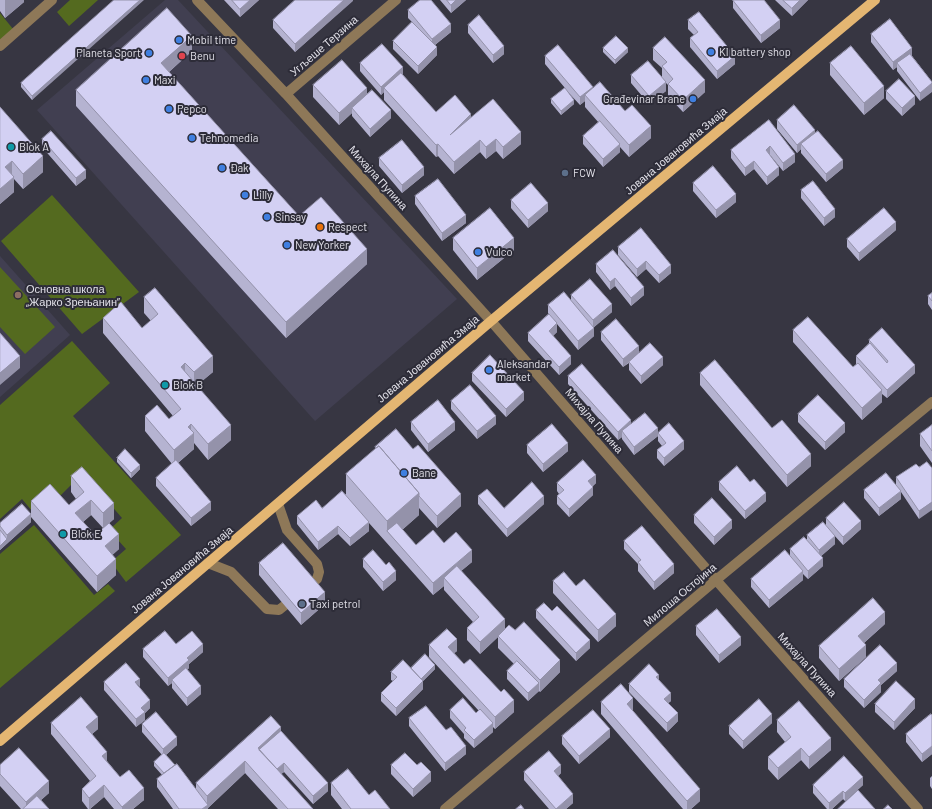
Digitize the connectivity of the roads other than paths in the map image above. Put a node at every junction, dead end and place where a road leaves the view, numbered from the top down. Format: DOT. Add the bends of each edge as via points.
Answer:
graph roads {
  1 [pos="52,0"];
  2 [pos="196,0"];
  3 [pos="396,0"];
  4 [pos="875,0"];
  5 [pos="0,46"];
  6 [pos="286,94"];
  7 [pos="491,321"];
  8 [pos="932,402"];
  9 [pos="278,504"];
  10 [pos="208,563"];
  11 [pos="716,580"];
  12 [pos="0,741"];
  13 [pos="445,809"];
  14 [pos="918,809"];
  1 -- 5 [label="street"];
  2 -- 6 [label="street, Михајла Пупина"];
  3 -- 6 [label="street, Угљеше Терзина"];
  4 -- 7 [label="main road, Јована Јовановића Змаја"];
  6 -- 7 [label="street, Михајла Пупина"];
  7 -- 9 [label="main road, Јована Јовановића Змаја"];
  7 -- 11 [label="street, Михајла Пупина"];
  8 -- 11 [label="street, Милоша Остојина"];
  9 -- 10 [label="main road, Јована Јовановића Змаја"];
  9 -- 10 [label="street" via="287,530 317,564 317,579 279,610 267,609 231,572"];
  10 -- 12 [label="main road, Јована Јовановића Змаја"];
  11 -- 13 [label="street, Милоша Остојина"];
  11 -- 14 [label="street, Михајла Пупина"];
}
